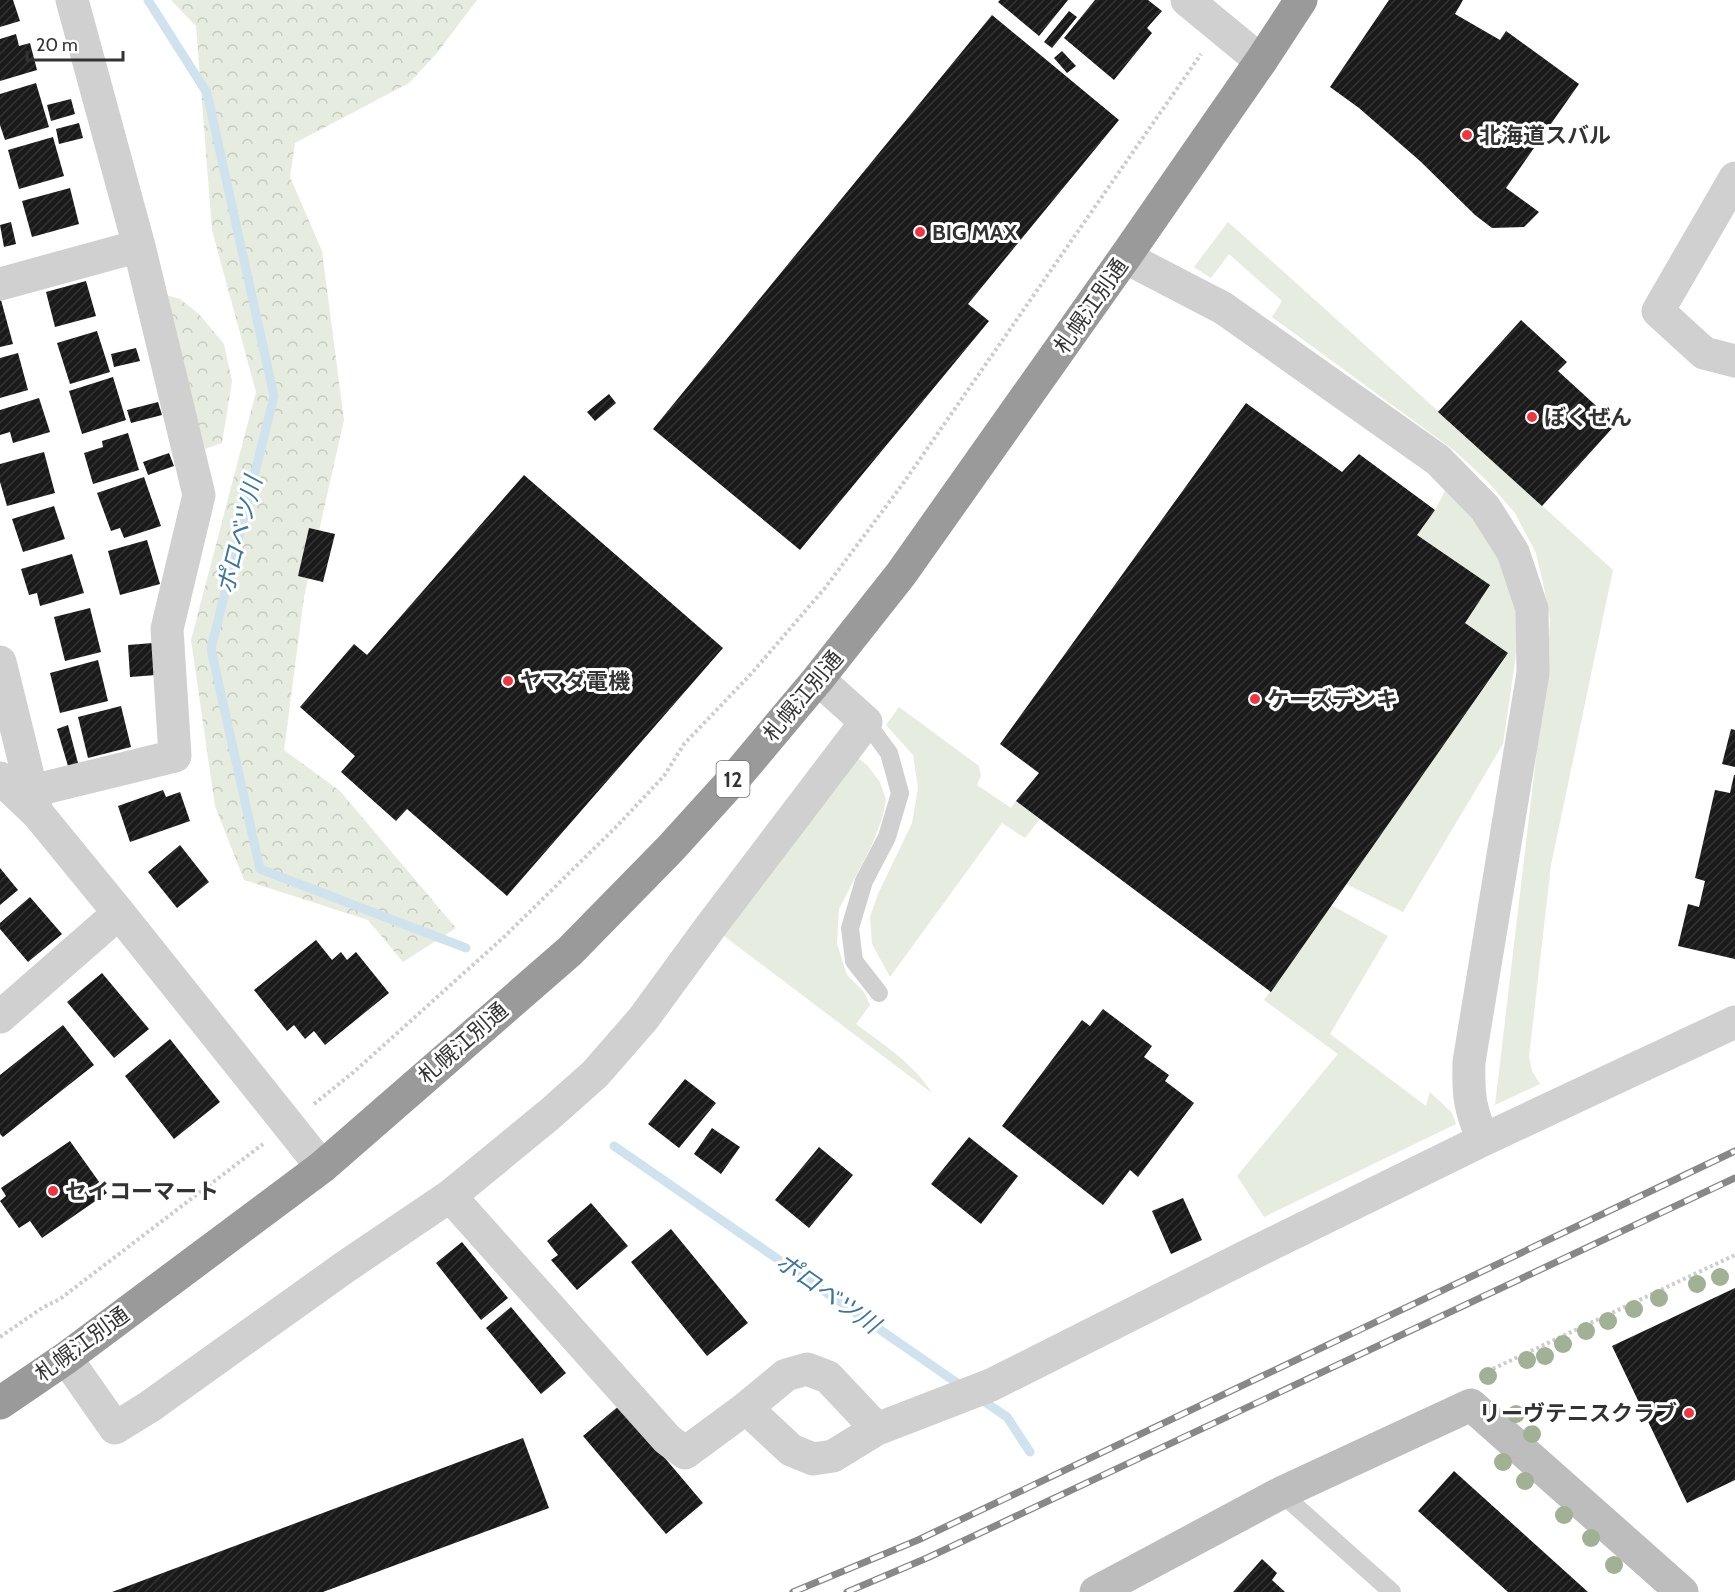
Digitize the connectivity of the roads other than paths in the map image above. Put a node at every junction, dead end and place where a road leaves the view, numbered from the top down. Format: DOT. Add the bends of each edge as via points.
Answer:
graph roads {
  1 [pos="72,0"];
  2 [pos="1187,0"];
  3 [pos="1301,0"];
  4 [pos="1261,61"];
  5 [pos="1735,178"];
  6 [pos="139,246"];
  7 [pos="1125,257"];
  8 [pos="0,284"];
  9 [pos="1735,361"];
  10 [pos="0,662"];
  11 [pos="818,679"];
  12 [pos="866,722"];
  13 [pos="0,778"];
  14 [pos="35,802"];
  15 [pos="119,913"];
  16 [pos="879,993"];
  17 [pos="0,1017"];
  18 [pos="1735,1022"];
  19 [pos="1483,1140"];
  20 [pos="322,1167"];
  21 [pos="450,1196"];
  22 [pos="66,1358"];
  23 [pos="0,1402"];
  24 [pos="746,1408"];
  25 [pos="877,1429"];
  26 [pos="1281,1493"];
  27 [pos="1096,1592"];
  28 [pos="1392,1592"];
  29 [pos="1682,1592"];
  1 -- 6 [label="street"];
  2 -- 4 [label="street"];
  3 -- 4 [label="highway, 札幌江別通 / 12"];
  4 -- 7 [label="highway, 札幌江別通 / 12"];
  5 -- 9 [label="street" via="1658,312 1704,353"];
  6 -- 8 [label="street"];
  6 -- 14 [label="street" via="199,495 167,629 176,756"];
  7 -- 11 [label="highway, 札幌江別通 / 12" via="901,574"];
  7 -- 19 [label="street" via="1223,308 1438,460 1485,508 1513,552 1532,609 1533,673 1469,1062 1472,1114"];
  10 -- 14 [label="street"];
  11 -- 12 [label="street"];
  11 -- 20 [label="highway, 札幌江別通 / 12" via="670,849 570,951"];
  12 -- 16 [label="lane" via="889,753 900,793 887,837 864,881 850,928 854,961"];
  12 -- 21 [label="street" via="643,1019 595,1074"];
  13 -- 14 [label="street"];
  14 -- 15 [label="street"];
  15 -- 17 [label="street"];
  15 -- 20 [label="street"];
  18 -- 19 [label="street"];
  19 -- 25 [label="street" via="991,1385"];
  20 -- 22 [label="highway, 札幌江別通 / 12"];
  21 -- 22 [label="street" via="115,1428"];
  21 -- 24 [label="street" via="667,1439 685,1453"];
  22 -- 23 [label="highway, 札幌江別通 / 12"];
  24 -- 25 [label="street" via="791,1449 813,1459 833,1456"];
  24 -- 25 [label="street" via="786,1375 807,1369 828,1377"];
  26 -- 27 [label="street"];
  26 -- 28 [label="lane"];
  26 -- 29 [label="street" via="1471,1405"];
}
